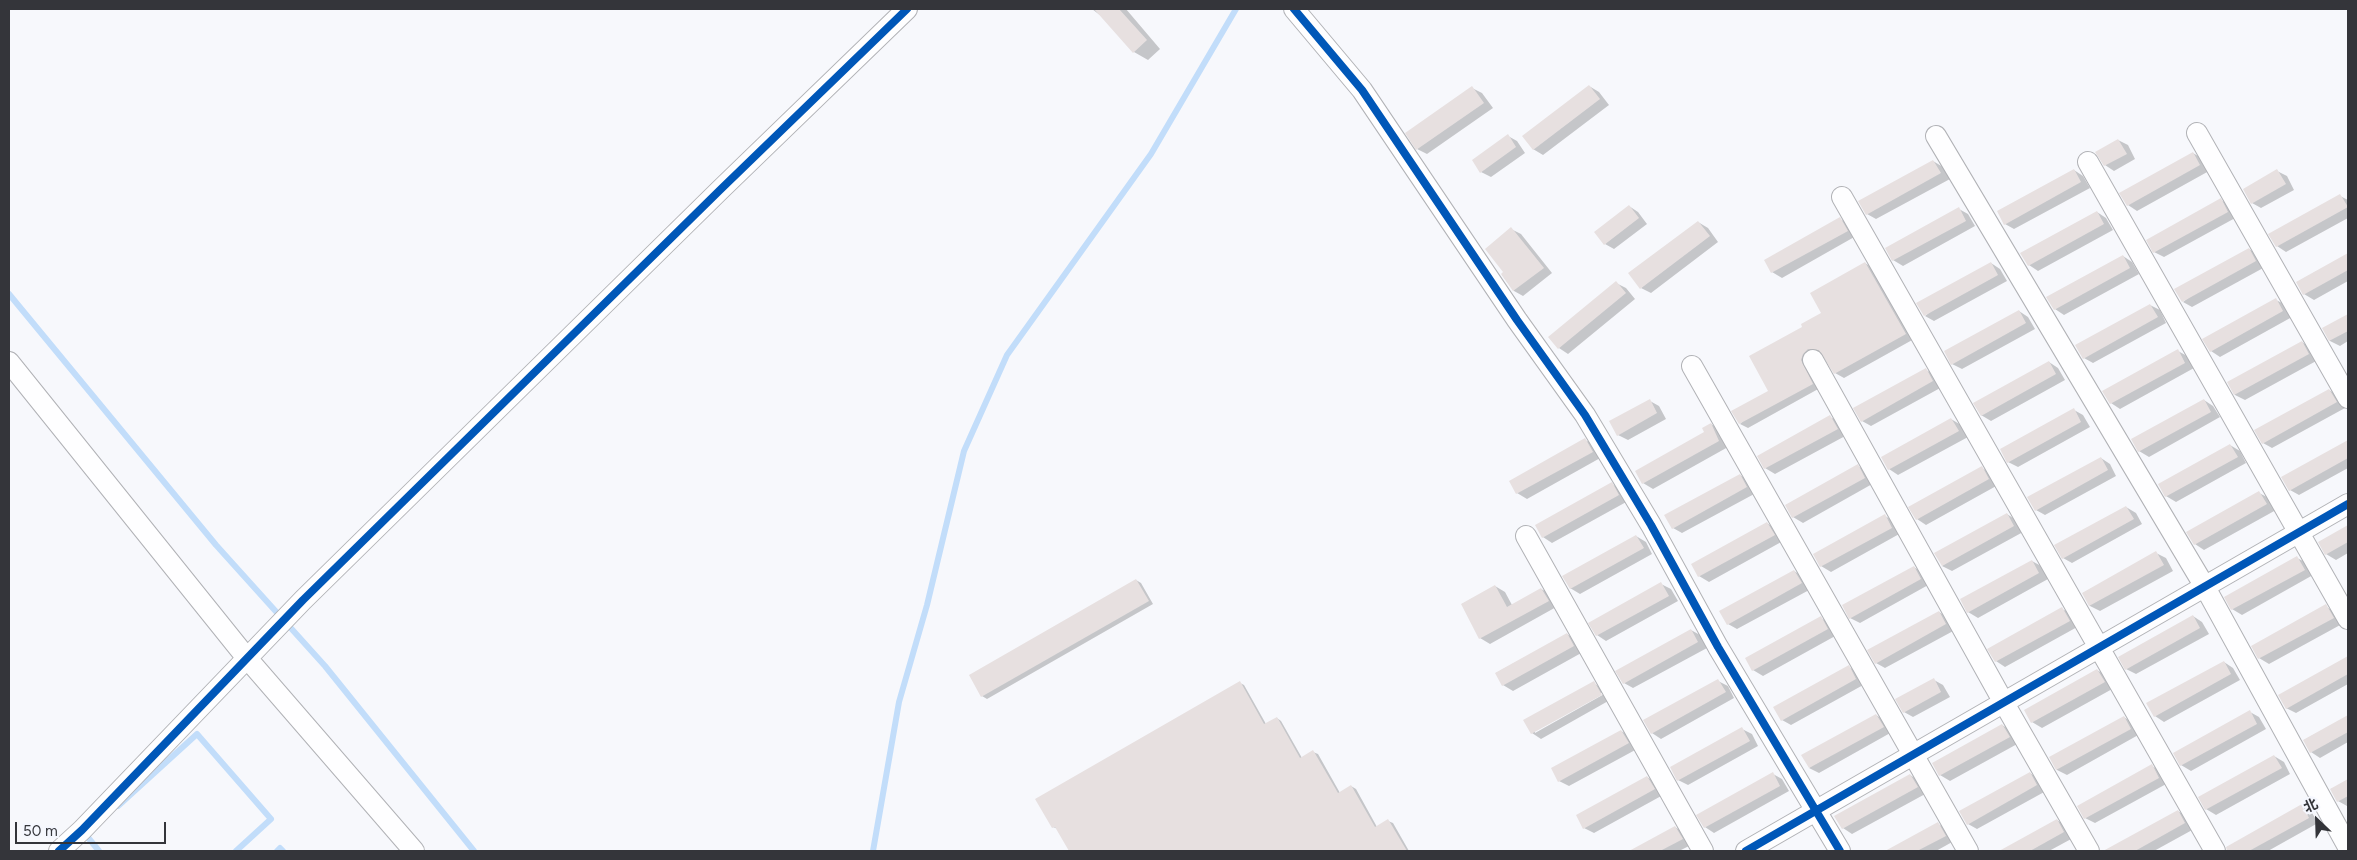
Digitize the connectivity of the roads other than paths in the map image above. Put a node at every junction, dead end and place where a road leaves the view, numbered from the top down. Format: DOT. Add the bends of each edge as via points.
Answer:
graph roads {
  1 [pos="907,9"];
  2 [pos="1294,9"];
  3 [pos="2196,133"];
  4 [pos="1936,136"];
  5 [pos="2088,162"];
  6 [pos="1842,197"];
  7 [pos="1814,360"];
  8 [pos="9,362"];
  9 [pos="1692,366"];
  10 [pos="2348,398"];
  11 [pos="2348,504"];
  12 [pos="2298,533"];
  13 [pos="1526,536"];
  14 [pos="2205,587"];
  15 [pos="2348,619"];
  16 [pos="2100,647"];
  17 [pos="246,657"];
  18 [pos="2004,703"];
  19 [pos="1914,755"];
  20 [pos="1816,811"];
  21 [pos="2348,847"];
  22 [pos="59,851"];
  23 [pos="414,851"];
  24 [pos="1703,851"];
  25 [pos="1746,851"];
  26 [pos="1840,851"];
  27 [pos="1968,851"];
  28 [pos="2089,851"];
  29 [pos="2215,851"];
  1 -- 17 [label="street"];
  2 -- 20 [label="street" via="1362,90 1585,415"];
  3 -- 10 [label="street"];
  4 -- 14 [label="street"];
  5 -- 12 [label="street"];
  6 -- 16 [label="street"];
  7 -- 18 [label="street"];
  8 -- 17 [label="street"];
  9 -- 19 [label="street"];
  11 -- 12 [label="street"];
  12 -- 14 [label="street"];
  12 -- 15 [label="street"];
  13 -- 24 [label="street"];
  14 -- 16 [label="street"];
  14 -- 21 [label="street"];
  16 -- 18 [label="street"];
  16 -- 29 [label="street"];
  17 -- 22 [label="street"];
  17 -- 23 [label="street"];
  18 -- 19 [label="street"];
  18 -- 28 [label="street"];
  19 -- 20 [label="street"];
  19 -- 27 [label="street"];
  20 -- 25 [label="street"];
  20 -- 26 [label="street"];
}
